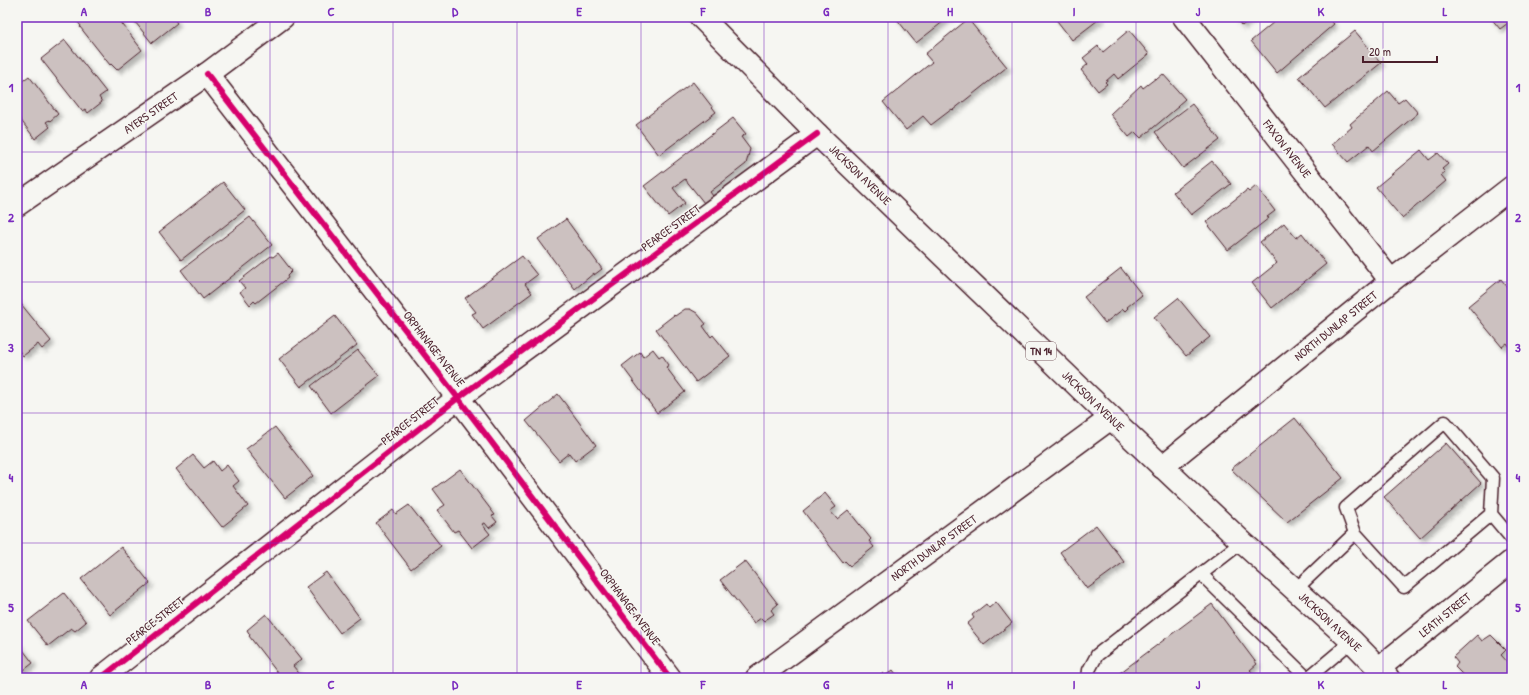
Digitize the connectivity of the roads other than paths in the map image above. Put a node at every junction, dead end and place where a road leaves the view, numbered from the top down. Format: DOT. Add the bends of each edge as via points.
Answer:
graph roads {
  1 [pos="284,17"];
  2 [pos="701,17"];
  3 [pos="1184,17"];
  4 [pos="207,74"];
  5 [pos="817,134"];
  6 [pos="1512,187"];
  7 [pos="17,205"];
  8 [pos="1391,281"];
  9 [pos="458,398"];
  10 [pos="1111,418"];
  11 [pos="1162,467"];
  12 [pos="1490,514"];
  13 [pos="1355,533"];
  14 [pos="1512,540"];
  15 [pos="1242,542"];
  16 [pos="1512,561"];
  17 [pos="1201,574"];
  18 [pos="1295,590"];
  19 [pos="1352,641"];
  20 [pos="1383,673"];
  21 [pos="101,678"];
  22 [pos="670,678"];
  23 [pos="757,678"];
  24 [pos="1088,678"];
  25 [pos="1308,678"];
  1 -- 4 [label="street, AYERS STREET"];
  2 -- 5 [label="street, JACKSON AVENUE / TN 14"];
  3 -- 8 [label="street, FAXON AVENUE"];
  4 -- 7 [label="street, AYERS STREET"];
  4 -- 9 [label="street, ORPHANAGE AVENUE"];
  5 -- 9 [label="street, PEARCE STREET"];
  5 -- 10 [label="street, JACKSON AVENUE / TN 14"];
  6 -- 8 [label="street, NORTH DUNLAP STREET"];
  8 -- 11 [label="street, NORTH DUNLAP STREET"];
  9 -- 21 [label="street, PEARCE STREET"];
  9 -- 22 [label="street, ORPHANAGE AVENUE"];
  10 -- 11 [label="street, JACKSON AVENUE / TN 14"];
  10 -- 23 [label="street, NORTH DUNLAP STREET"];
  11 -- 15 [label="street, JACKSON AVENUE / TN 14"];
  12 -- 13 [label="lane" via="1404,587"];
  12 -- 13 [label="lane" via="1493,478 1445,422 1346,508"];
  12 -- 14 [label="lane"];
  13 -- 18 [label="lane"];
  15 -- 17 [label="lane"];
  15 -- 18 [label="street, JACKSON AVENUE / TN 14"];
  16 -- 20 [label="street, LEATH STREET"];
  17 -- 24 [label="lane" via="1097,655"];
  17 -- 25 [label="lane"];
  18 -- 19 [label="street, JACKSON AVENUE / TN 14"];
  19 -- 20 [label="street, JACKSON AVENUE / TN 14"];
  19 -- 25 [label="lane"];
}
